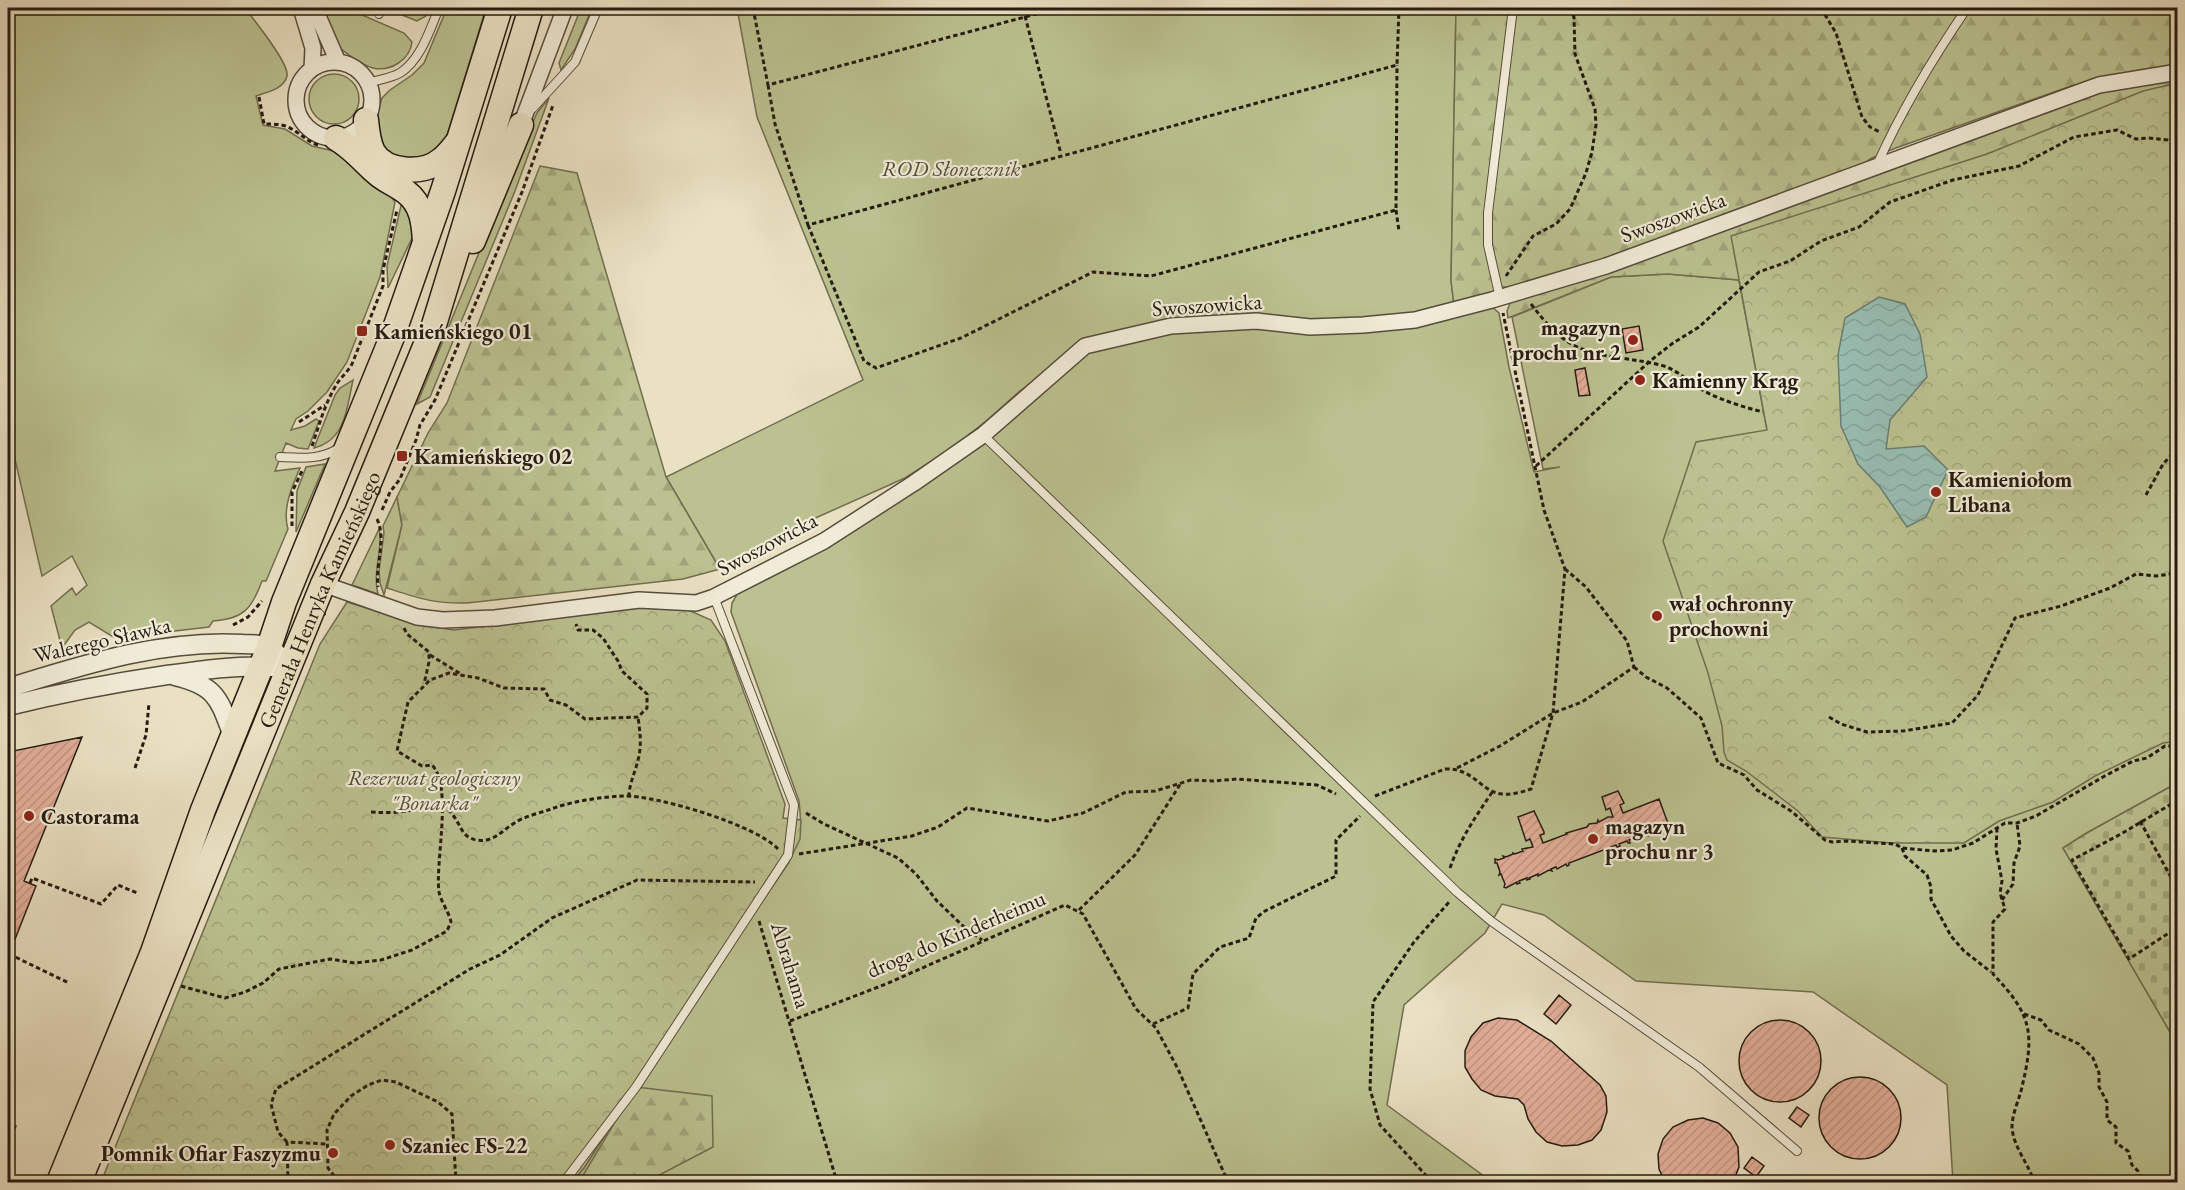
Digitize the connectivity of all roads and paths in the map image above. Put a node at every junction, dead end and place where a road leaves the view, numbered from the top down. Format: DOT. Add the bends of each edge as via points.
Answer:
graph roads {
  1 [pos="301,8"];
  2 [pos="313,8"];
  3 [pos="439,8"];
  4 [pos="500,8"];
  5 [pos="531,8"];
  6 [pos="565,8"];
  7 [pos="598,8"];
  8 [pos="753,8"];
  9 [pos="1059,8"];
  10 [pos="1399,8"];
  11 [pos="1513,8"];
  12 [pos="1572,8"];
  13 [pos="1821,8"];
  14 [pos="1967,8"];
  15 [pos="1024,16"];
  16 [pos="338,62"];
  17 [pos="1397,65"];
  18 [pos="312,69"];
  19 [pos="2178,72"];
  20 [pos="368,83"];
  21 [pos="768,85"];
  22 [pos="259,97"];
  23 [pos="554,100"];
  24 [pos="366,120"];
  25 [pos="521,125"];
  26 [pos="1890,136"];
  27 [pos="459,141"];
  28 [pos="2178,141"];
  29 [pos="330,142"];
  30 [pos="1061,155"];
  31 [pos="1877,165"];
  32 [pos="398,204"];
  33 [pos="1396,210"];
  34 [pos="808,225"];
  35 [pos="1399,231"];
  36 [pos="425,244"];
  37 [pos="1521,291"];
  38 [pos="1500,298"];
  39 [pos="434,325"];
  40 [pos="1650,361"];
  41 [pos="326,404"];
  42 [pos="1762,412"];
  43 [pos="298,422"];
  44 [pos="983,435"];
  45 [pos="350,441"];
  46 [pos="2178,448"];
  47 [pos="280,457"];
  48 [pos="308,458"];
  49 [pos="1536,466"];
  50 [pos="390,492"];
  51 [pos="2146,495"];
  52 [pos="377,519"];
  53 [pos="291,532"];
  54 [pos="1565,569"];
  55 [pos="2178,573"];
  56 [pos="323,584"];
  57 [pos="379,591"];
  58 [pos="265,595"];
  59 [pos="714,597"];
  60 [pos="571,608"];
  61 [pos="402,612"];
  62 [pos="229,626"];
  63 [pos="430,655"];
  64 [pos="265,656"];
  65 [pos="290,667"];
  66 [pos="1635,667"];
  67 [pos="164,675"];
  68 [pos="463,675"];
  69 [pos="424,686"];
  70 [pos="8,688"];
  71 [pos="149,703"];
  72 [pos="8,706"];
  73 [pos="1553,713"];
  74 [pos="638,717"];
  75 [pos="1829,717"];
  76 [pos="233,736"];
  77 [pos="2178,746"];
  78 [pos="135,768"];
  79 [pos="1456,769"];
  80 [pos="1182,781"];
  81 [pos="1351,790"];
  82 [pos="1493,791"];
  83 [pos="629,797"];
  84 [pos="2178,800"];
  85 [pos="1362,801"];
  86 [pos="442,802"];
  87 [pos="794,805"];
  88 [pos="1368,809"];
  89 [pos="371,812"];
  90 [pos="2140,822"];
  91 [pos="2017,823"];
  92 [pos="1997,828"];
  93 [pos="865,844"];
  94 [pos="1902,848"];
  95 [pos="787,857"];
  96 [pos="1445,881"];
  97 [pos="30,883"];
  98 [pos="771,883"];
  99 [pos="2178,890"];
  100 [pos="137,892"];
  101 [pos="1457,892"];
  102 [pos="2002,900"];
  103 [pos="754,908"];
  104 [pos="1079,910"];
  105 [pos="2178,927"];
  106 [pos="983,941"];
  107 [pos="9,954"];
  108 [pos="1993,974"];
  109 [pos="69,983"];
  110 [pos="175,984"];
  111 [pos="2024,1014"];
  112 [pos="790,1021"];
  113 [pos="1152,1024"];
  114 [pos="2178,1032"];
  115 [pos="2178,1038"];
  116 [pos="287,1142"];
  117 [pos="327,1144"];
  118 [pos="1797,1151"];
  119 [pos="59,1182"];
  120 [pos="79,1182"];
  121 [pos="286,1182"];
  122 [pos="339,1182"];
  123 [pos="456,1182"];
  124 [pos="564,1182"];
  125 [pos="837,1182"];
  126 [pos="1228,1182"];
  127 [pos="1432,1182"];
  128 [pos="2034,1182"];
  129 [pos="2142,1182"];
  1 -- 18 [label="street" via="312,48"];
  2 -- 16 [label="street"];
  3 -- 20 [label="lane" via="411,64 399,73"];
  4 -- 27 [label="main road, Generała Henryka Kamieńskiego"];
  5 -- 39 [label="main road, Generała Henryka Kamieńskiego"];
  6 -- 25 [label="street"];
  7 -- 25 [label="lane" via="575,62"];
  8 -- 21 [label="path"];
  9 -- 15 [label="path"];
  10 -- 17 [label="path"];
  11 -- 38 [label="lane" via="1488,213 1488,245"];
  12 -- 38 [label="path" via="1575,54 1595,109 1592,152 1570,209 1556,224 1533,236 1501,283"];
  13 -- 26 [label="path" via="1836,33 1862,117 1870,127"];
  14 -- 26 [label="lane"];
  15 -- 21 [label="path"];
  15 -- 30 [label="path"];
  16 -- 18 [label="street"];
  16 -- 20 [label="street" via="361,72"];
  17 -- 30 [label="path"];
  17 -- 33 [label="path"];
  18 -- 29 [label="street" via="298,87 297,107 306,126"];
  19 -- 31 [label="street, Swoszowicka" via="2099,85"];
  20 -- 24 [label="street" via="372,95"];
  21 -- 34 [label="path" via="775,124"];
  22 -- 29 [label="path" via="264,124 290,128 310,142"];
  23 -- 50 [label="path" via="517,203 435,400 420,425 400,479"];
  24 -- 27 [label="main road" via="374,154 392,166 412,171 440,161"];
  24 -- 29 [label="street"];
  25 -- 39 [label="main road" via="488,209"];
  26 -- 31 [label="lane"];
  27 -- 36 [label="main road, Generała Henryka Kamieńskiego"];
  28 -- 40 [label="path" via="2136,140 2117,130 2074,137 2019,166 1953,180 1890,202 1859,227 1759,272 1699,327"];
  29 -- 36 [label="main road" via="351,147 378,175 407,192 416,202 424,223"];
  30 -- 34 [label="path"];
  31 -- 37 [label="street, Swoszowicka" via="1606,266"];
  32 -- 41 [label="path" via="383,286 352,364"];
  33 -- 34 [label="path" via="1150,276 1093,272 961,338 876,368 864,361"];
  33 -- 35 [label="path"];
  36 -- 45 [label="main road, Generała Henryka Kamieńskiego"];
  37 -- 38 [label="street, Swoszowicka"];
  37 -- 40 [label="path" via="1562,339 1582,351"];
  38 -- 44 [label="street, Swoszowicka" via="1415,320 1310,327 1256,321 1171,326 1085,346"];
  38 -- 49 [label="path"];
  39 -- 56 [label="main road, Generała Henryka Kamieńskiego"];
  40 -- 42 [label="path" via="1671,369 1705,391"];
  40 -- 49 [label="path"];
  41 -- 43 [label="path"];
  41 -- 48 [label="path"];
  44 -- 59 [label="street, Swoszowicka" via="824,541"];
  44 -- 81 [label="lane"];
  45 -- 48 [label="lane" via="328,455"];
  45 -- 64 [label="main road, Generała Henryka Kamieńskiego"];
  46 -- 51 [label="path" via="2163,464"];
  47 -- 48 [label="lane"];
  48 -- 53 [label="path" via="292,492"];
  49 -- 54 [label="path" via="1544,510"];
  52 -- 57 [label="path" via="382,536"];
  54 -- 66 [label="path" via="1586,587 1627,641"];
  54 -- 73 [label="path"];
  55 -- 75 [label="path" via="2136,574 2061,606 2015,618 1978,695 1952,723 1867,732"];
  56 -- 61 [label="street, Swoszowicka"];
  56 -- 65 [label="main road, Generała Henryka Kamieńskiego"];
  58 -- 62 [label="path" via="248,617"];
  59 -- 60 [label="street, Swoszowicka" via="696,603 639,600"];
  59 -- 87 [label="lane, Abrahama"];
  60 -- 61 [label="street, Swoszowicka" via="464,621"];
  60 -- 74 [label="path" via="578,630 593,630 603,638 622,671 647,694 647,708"];
  61 -- 63 [label="path" via="404,630"];
  63 -- 68 [label="path"];
  63 -- 69 [label="path"];
  64 -- 65 [label="street"];
  64 -- 67 [label="street, Walerego Sławka"];
  64 -- 70 [label="street, Walerego Sławka" via="234,643 165,648 108,659"];
  64 -- 76 [label="main road, Generała Henryka Kamieńskiego"];
  65 -- 120 [label="main road, Generała Henryka Kamieńskiego"];
  66 -- 73 [label="path" via="1582,702"];
  66 -- 94 [label="path" via="1701,718 1718,763 1744,775 1757,790 1791,811 1825,840 1895,844"];
  67 -- 72 [label="street, Walerego Sławka" via="73,690"];
  67 -- 76 [label="street, Walerego Sławka" via="185,679 212,692"];
  68 -- 69 [label="path" via="449,673"];
  68 -- 74 [label="path" via="504,688 544,689 550,700 566,705 585,719"];
  69 -- 86 [label="path" via="408,702 397,751 422,766 432,765 436,769"];
  71 -- 78 [label="path" via="146,735"];
  73 -- 79 [label="path"];
  73 -- 82 [label="path" via="1531,789 1515,794"];
  74 -- 83 [label="path" via="640,753"];
  76 -- 119 [label="main road, Generała Henryka Kamieńskiego" via="153,952"];
  77 -- 91 [label="path" via="2165,746 2147,758 2133,761"];
  79 -- 82 [label="path"];
  79 -- 85 [label="path" via="1445,769"];
  80 -- 81 [label="path" via="1263,780 1317,785 1337,794"];
  80 -- 93 [label="path" via="1155,791 1126,792 1083,813 1048,821 967,808 938,827"];
  80 -- 104 [label="path" via="1135,855"];
  81 -- 85 [label="lane"];
  82 -- 96 [label="path" via="1458,845"];
  83 -- 86 [label="path" via="553,808 517,821 487,841 469,838"];
  83 -- 95 [label="path" via="655,800 734,822 770,841"];
  84 -- 90 [label="path"];
  85 -- 88 [label="lane"];
  86 -- 89 [label="path" via="398,813"];
  86 -- 110 [label="path" via="439,894 449,911 451,922 447,931 412,950 381,960 355,963 330,959 279,969 263,983 225,998"];
  87 -- 93 [label="path"];
  87 -- 95 [label="lane, Abrahama"];
  88 -- 96 [label="lane"];
  88 -- 113 [label="path" via="1336,840 1336,876 1256,918 1249,938 1220,947 1193,974 1188,1008"];
  90 -- 99 [label="path"];
  90 -- 105 [label="path" via="2072,860 2129,959"];
  91 -- 92 [label="path"];
  91 -- 102 [label="path" via="2020,846 2013,884"];
  92 -- 94 [label="path" via="1952,850"];
  92 -- 102 [label="path"];
  93 -- 95 [label="path"];
  93 -- 106 [label="path" via="898,858 937,902"];
  94 -- 108 [label="path" via="1905,856 1927,875 1931,899 1951,936"];
  95 -- 98 [label="lane, Abrahama"];
  96 -- 101 [label="lane"];
  97 -- 100 [label="path" via="32,878 101,904 118,885"];
  98 -- 103 [label="lane, Abrahama"];
  98 -- 116 [label="path" via="638,880 552,918 500,955 470,969 276,1089 271,1104 278,1132"];
  101 -- 118 [label="lane" via="1491,921 1699,1067"];
  101 -- 127 [label="path" via="1414,942 1373,1002 1370,1089 1380,1125"];
  102 -- 108 [label="path" via="2005,909 1993,922"];
  103 -- 112 [label="path, Abrahama"];
  103 -- 124 [label="lane" via="636,1087"];
  104 -- 106 [label="path, droga do Kinderheimu" via="1065,905"];
  104 -- 113 [label="path, droga do Kinderheimu" via="1136,1009"];
  106 -- 112 [label="path, droga do Kinderheimu"];
  107 -- 109 [label="path"];
  108 -- 111 [label="path" via="2013,994"];
  111 -- 128 [label="path" via="2028,1039 2026,1068 2012,1129"];
  111 -- 129 [label="path" via="2079,1044 2093,1058 2099,1072 2099,1088 2107,1102 2107,1120 2115,1127 2116,1143 2128,1150"];
  112 -- 125 [label="path, Abrahama"];
  113 -- 126 [label="path, droga do Kinderheimu" via="1178,1069"];
  114 -- 115 [label="path"];
  116 -- 117 [label="path"];
  116 -- 121 [label="path"];
  117 -- 122 [label="path" via="328,1168"];
  117 -- 123 [label="path" via="327,1130 334,1114 351,1096 382,1080 396,1082 438,1102 452,1114"];
}
